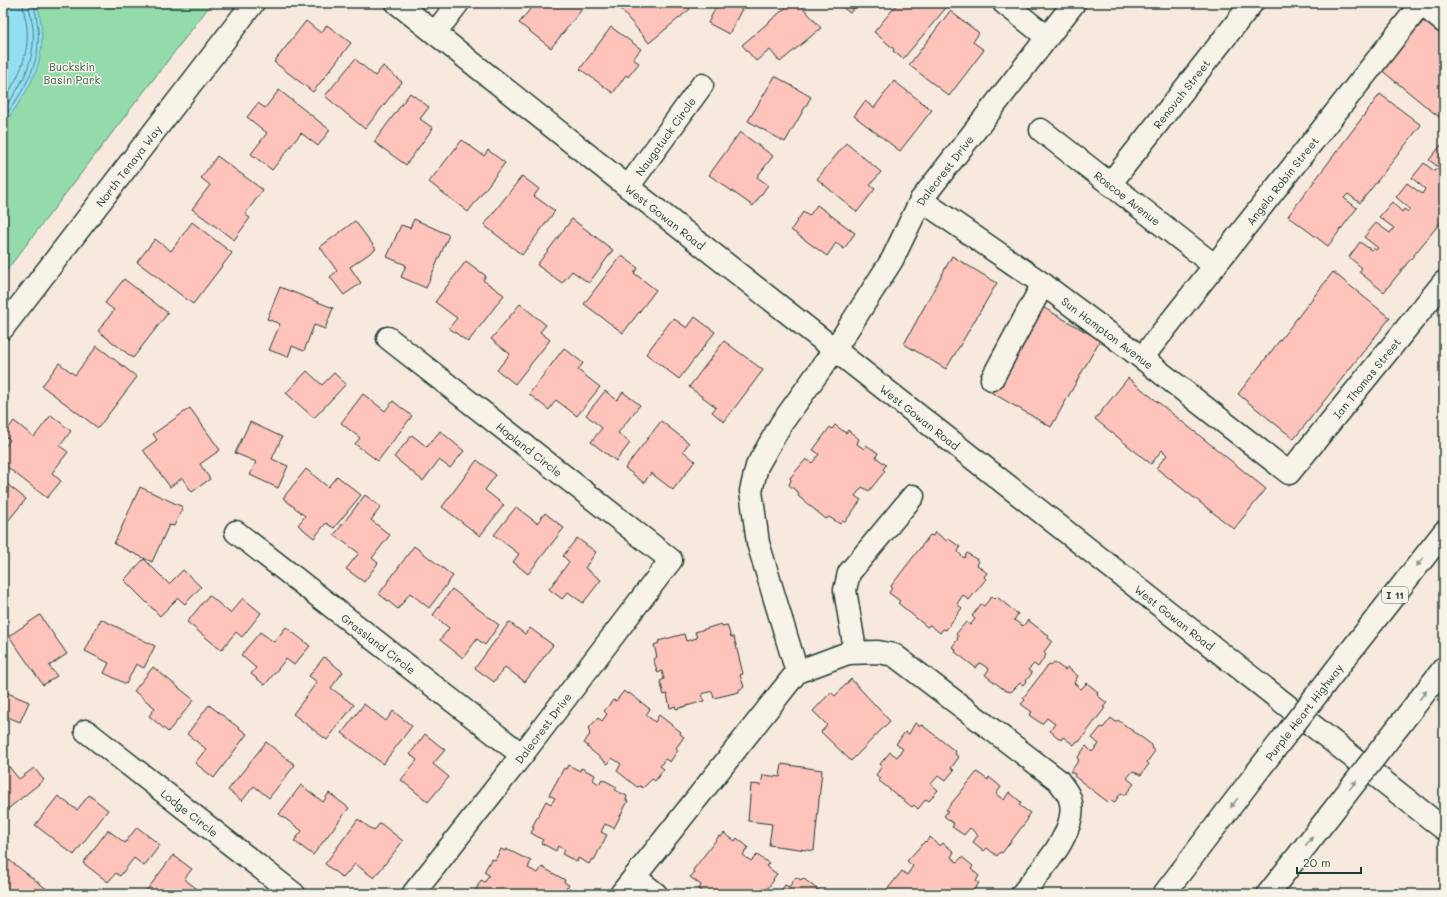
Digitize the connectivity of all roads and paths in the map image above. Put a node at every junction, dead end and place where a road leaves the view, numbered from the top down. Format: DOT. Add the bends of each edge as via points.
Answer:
graph roads {
  1 [pos="253,3"];
  2 [pos="397,3"];
  3 [pos="458,3"];
  4 [pos="1004,3"];
  5 [pos="1074,3"];
  6 [pos="1252,3"];
  7 [pos="1421,4"];
  8 [pos="1444,22"];
  9 [pos="435,33"];
  10 [pos="1047,37"];
  11 [pos="702,85"];
  12 [pos="1041,130"];
  13 [pos="1110,184"];
  14 [pos="628,187"];
  15 [pos="921,200"];
  16 [pos="1215,266"];
  17 [pos="1444,282"];
  18 [pos="1043,284"];
  19 [pos="3,328"];
  20 [pos="388,338"];
  21 [pos="835,349"];
  22 [pos="1142,358"];
  23 [pos="992,379"];
  24 [pos="1288,473"];
  25 [pos="913,496"];
  26 [pos="236,532"];
  27 [pos="1444,532"];
  28 [pos="671,560"];
  29 [pos="848,653"];
  30 [pos="1444,668"];
  31 [pos="797,672"];
  32 [pos="86,731"];
  33 [pos="522,755"];
  34 [pos="1444,829"];
  35 [pos="635,877"];
  36 [pos="294,894"];
  37 [pos="413,894"];
  38 [pos="621,894"];
  39 [pos="656,894"];
  40 [pos="1022,894"];
  41 [pos="1164,894"];
  42 [pos="1268,894"];
  1 -- 19 [label="main road, North Tenaya Way"];
  2 -- 9 [label="main road, West Gowan Road"];
  3 -- 9 [label="main road"];
  4 -- 10 [label="main road"];
  5 -- 10 [label="main road, Dalecrest Drive"];
  6 -- 13 [label="main road, Renovah Street"];
  7 -- 8 [label="main road"];
  7 -- 16 [label="main road, Angela Robin Street"];
  9 -- 14 [label="main road, West Gowan Road"];
  10 -- 15 [label="main road, Dalecrest Drive"];
  11 -- 14 [label="main road, Naugatuck Circle"];
  12 -- 13 [label="main road, Roscoe Avenue"];
  13 -- 16 [label="main road, Roscoe Avenue"];
  14 -- 21 [label="main road, West Gowan Road"];
  15 -- 18 [label="main road, Sun Hampton Avenue"];
  15 -- 21 [label="main road, Dalecrest Drive" via="892,260"];
  16 -- 22 [label="main road, Angela Robin Street"];
  17 -- 24 [label="main road, Ian Thomas Street"];
  18 -- 22 [label="main road, Sun Hampton Avenue"];
  18 -- 23 [label="main road"];
  20 -- 28 [label="main road, Hopland Circle"];
  21 -- 31 [label="main road, Dalecrest Drive" via="781,424 757,466 751,490 758,543"];
  21 -- 34 [label="main road, West Gowan Road"];
  22 -- 24 [label="main road, Sun Hampton Avenue"];
  25 -- 29 [label="main road" via="849,573 845,590 854,644"];
  26 -- 33 [label="main road, Grassland Circle"];
  27 -- 41 [label="main road, Purple Heart Highway / I 11, one-way, bridge"];
  28 -- 33 [label="main road, Dalecrest Drive"];
  29 -- 31 [label="main road"];
  29 -- 40 [label="main road" via="878,652 894,655 1058,780 1070,798 1072,817 1060,846"];
  42 -- 30 [label="main road, one-way, bridge"];
  31 -- 35 [label="main road"];
  32 -- 36 [label="main road, Lodge Circle"];
  33 -- 37 [label="main road, Dalecrest Drive"];
  35 -- 38 [label="main road"];
  35 -- 39 [label="main road"];
}
